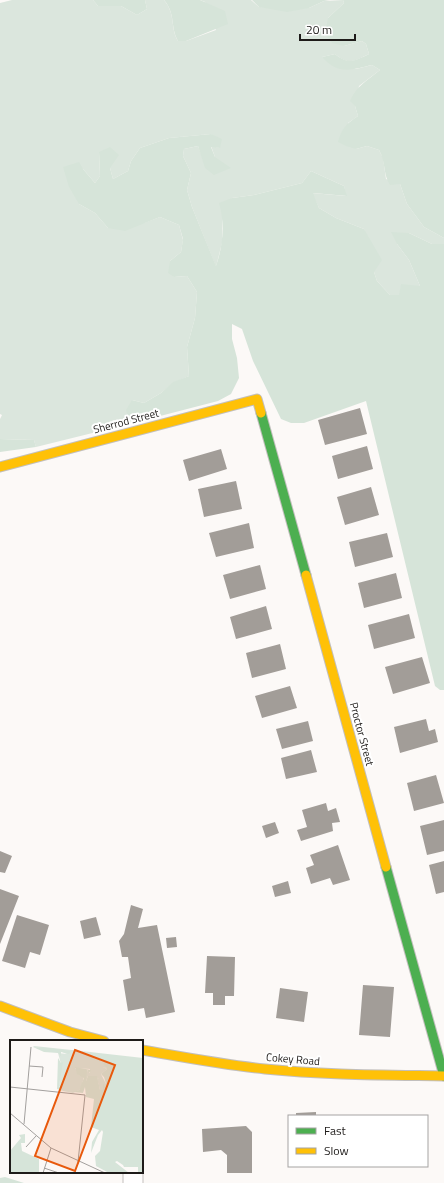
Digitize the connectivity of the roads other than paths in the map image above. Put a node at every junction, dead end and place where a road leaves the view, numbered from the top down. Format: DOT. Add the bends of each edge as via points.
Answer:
graph roads {
  1 [pos="257,399"];
  2 [pos="0,467"];
  3 [pos="0,1006"];
  4 [pos="100,1040"];
  5 [pos="143,1050"];
  6 [pos="444,1076"];
  7 [pos="133,1173"];
  8 [pos="134,1183"];
  1 -- 2 [label="street, Sherrod Street"];
  1 -- 6 [label="street, Proctor Street"];
  3 -- 4 [label="street" via="70,1032"];
  5 -- 6 [label="street, Cokey Road" via="205,1062 272,1070"];
  7 -- 8 [label="street"];
}
